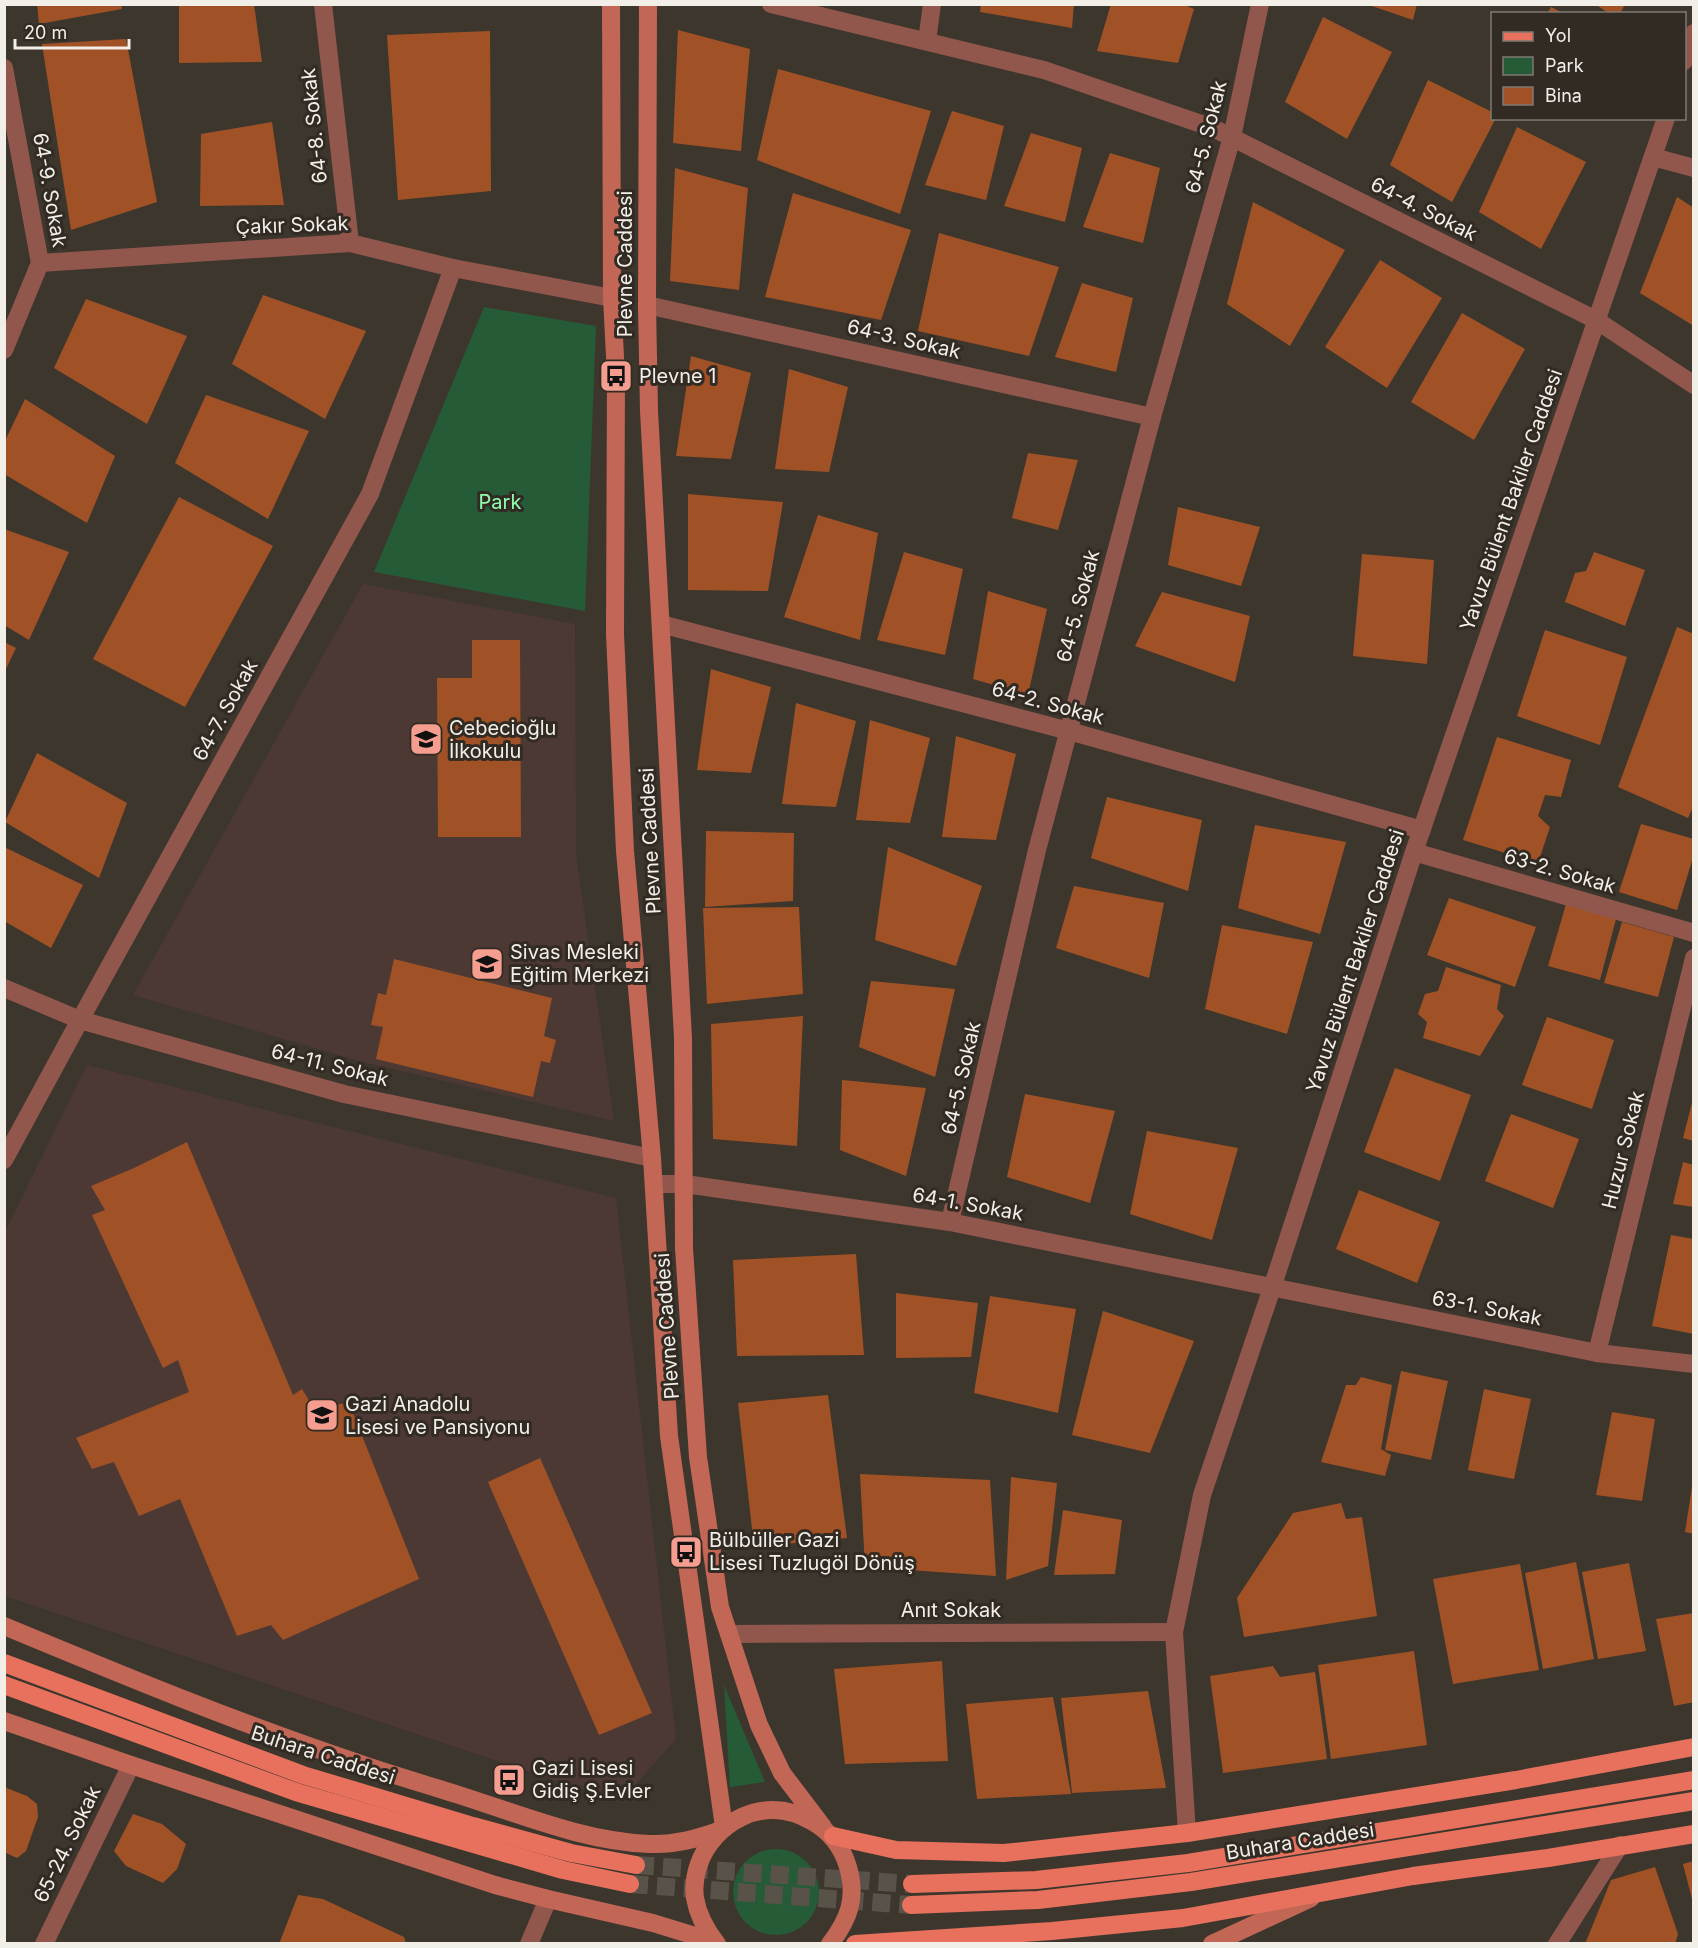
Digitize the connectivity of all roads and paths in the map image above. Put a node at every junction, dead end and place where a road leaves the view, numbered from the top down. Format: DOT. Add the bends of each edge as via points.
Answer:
graph roads {
  1 [pos="323,4"];
  2 [pos="611,4"];
  3 [pos="648,4"];
  4 [pos="771,4"];
  5 [pos="932,4"];
  6 [pos="1260,4"];
  7 [pos="1694,33"];
  8 [pos="927,41"];
  9 [pos="1686,55"];
  10 [pos="4,68"];
  11 [pos="1665,120"];
  12 [pos="1232,137"];
  13 [pos="1653,157"];
  14 [pos="1694,168"];
  15 [pos="350,243"];
  16 [pos="40,263"];
  17 [pos="453,268"];
  18 [pos="612,298"];
  19 [pos="647,305"];
  20 [pos="1596,320"];
  21 [pos="4,350"];
  22 [pos="1694,385"];
  23 [pos="1152,417"];
  24 [pos="661,624"];
  25 [pos="1069,731"];
  26 [pos="1422,830"];
  27 [pos="1414,852"];
  28 [pos="1694,933"];
  29 [pos="1694,958"];
  30 [pos="4,987"];
  31 [pos="80,1020"];
  32 [pos="652,1158"];
  33 [pos="4,1160"];
  34 [pos="654,1184"];
  35 [pos="685,1184"];
  36 [pos="950,1222"];
  37 [pos="1272,1288"];
  38 [pos="1597,1353"];
  39 [pos="1694,1364"];
  40 [pos="4,1626"];
  41 [pos="1174,1632"];
  42 [pos="729,1634"];
  43 [pos="4,1663"];
  44 [pos="4,1685"];
  45 [pos="4,1720"];
  46 [pos="1694,1747"];
  47 [pos="131,1765"];
  48 [pos="1694,1780"];
  49 [pos="1694,1802"];
  50 [pos="722,1829"];
  51 [pos="828,1832"];
  52 [pos="1187,1833"];
  53 [pos="1694,1834"];
  54 [pos="1620,1845"];
  55 [pos="636,1865"];
  56 [pos="630,1884"];
  57 [pos="912,1884"];
  58 [pos="1328,1891"];
  59 [pos="548,1899"];
  60 [pos="911,1905"];
  61 [pos="716,1943"];
  62 [pos="44,1944"];
  63 [pos="529,1944"];
  64 [pos="830,1944"];
  65 [pos="855,1944"];
  66 [pos="1212,1944"];
  67 [pos="1557,1944"];
  1 -- 15 [label="street, 64-8. Sokak"];
  2 -- 18 [label="street, Plevne Caddesi"];
  3 -- 19 [label="street, Plevne Caddesi"];
  4 -- 8 [label="street, 64-4. Sokak"];
  5 -- 8 [label="street"];
  6 -- 12 [label="street, 64-5. Sokak"];
  7 -- 9 [label="street"];
  8 -- 12 [label="street, 64-4. Sokak" via="1044,70"];
  10 -- 16 [label="street, 64-9. Sokak"];
  11 -- 13 [label="street, Yavuz Bülent Bakiler Caddesi"];
  12 -- 20 [label="street, 64-4. Sokak"];
  12 -- 23 [label="street, 64-5. Sokak"];
  13 -- 14 [label="street"];
  13 -- 20 [label="street, Yavuz Bülent Bakiler Caddesi"];
  15 -- 16 [label="street, Çakır Sokak"];
  15 -- 17 [label="street, Çakır Sokak"];
  16 -- 21 [label="street, 64-9. Sokak"];
  17 -- 18 [label="street, Çakır Sokak"];
  17 -- 31 [label="street, 64-7. Sokak" via="370,494"];
  18 -- 32 [label="street, Plevne Caddesi" via="616,376 615,634 626,850"];
  19 -- 23 [label="street, 64-3. Sokak"];
  19 -- 24 [label="street, Plevne Caddesi"];
  20 -- 22 [label="street, 64-4. Sokak"];
  20 -- 26 [label="street, Yavuz Bülent Bakiler Caddesi"];
  23 -- 25 [label="street, 64-5. Sokak"];
  24 -- 25 [label="street, 64-2. Sokak"];
  24 -- 35 [label="street, Plevne Caddesi" via="683,1038"];
  25 -- 26 [label="street, 64-2. Sokak"];
  25 -- 36 [label="street, 64-5. Sokak" via="1037,850"];
  26 -- 27 [label="street, Yavuz Bülent Bakiler Caddesi"];
  27 -- 28 [label="street, 63-2. Sokak"];
  27 -- 37 [label="street, Yavuz Bülent Bakiler Caddesi"];
  29 -- 38 [label="street, Huzur Sokak"];
  30 -- 31 [label="street, 64-11. Sokak"];
  31 -- 32 [label="street, 64-11. Sokak" via="344,1094"];
  31 -- 33 [label="street, 64-7. Sokak"];
  32 -- 34 [label="street, Plevne Caddesi"];
  34 -- 35 [label="street, 64-1. Sokak"];
  34 -- 50 [label="street, Plevne Caddesi" via="669,1436"];
  35 -- 36 [label="street, 64-1. Sokak"];
  35 -- 42 [label="street, Plevne Caddesi" via="684,1248 698,1458 720,1607"];
  36 -- 37 [label="street, 64-1. Sokak"];
  37 -- 38 [label="street, 63-1. Sokak"];
  37 -- 41 [label="street, Yavuz Bülent Bakiler Caddesi" via="1202,1495"];
  38 -- 39 [label="street, 63-1. Sokak"];
  40 -- 50 [label="street" via="361,1764 586,1835 651,1845 696,1840"];
  41 -- 42 [label="street, Anıt Sokak"];
  41 -- 52 [label="street, Yavuz Bülent Bakiler Caddesi"];
  42 -- 51 [label="street, Plevne Caddesi" via="759,1725 782,1773"];
  43 -- 55 [label="main road, Buhara Caddesi" via="303,1776 549,1847"];
  44 -- 56 [label="main road, Buhara Caddesi" via="296,1792 563,1870"];
  45 -- 47 [label="street"];
  46 -- 52 [label="main road"];
  47 -- 59 [label="street"];
  47 -- 62 [label="street, 65-24. Sokak"];
  48 -- 57 [label="main road, Buhara Caddesi" via="1188,1863 1035,1880"];
  49 -- 60 [label="main road, Buhara Caddesi" via="1191,1882 1038,1900"];
  50 -- 51 [label="street" via="747,1814 774,1810 799,1814"];
  50 -- 61 [label="street" via="705,1849 697,1872 695,1897 701,1921"];
  51 -- 52 [label="main road" via="896,1850 1004,1853"];
  51 -- 64 [label="street, Plevne Caddesi" via="845,1857 852,1880 851,1904 843,1926"];
  53 -- 54 [label="main road"];
  54 -- 58 [label="main road"];
  54 -- 67 [label="street"];
  58 -- 65 [label="main road" via="1171,1919"];
  58 -- 66 [label="street"];
  59 -- 61 [label="street" via="653,1923"];
  59 -- 63 [label="street"];
}
